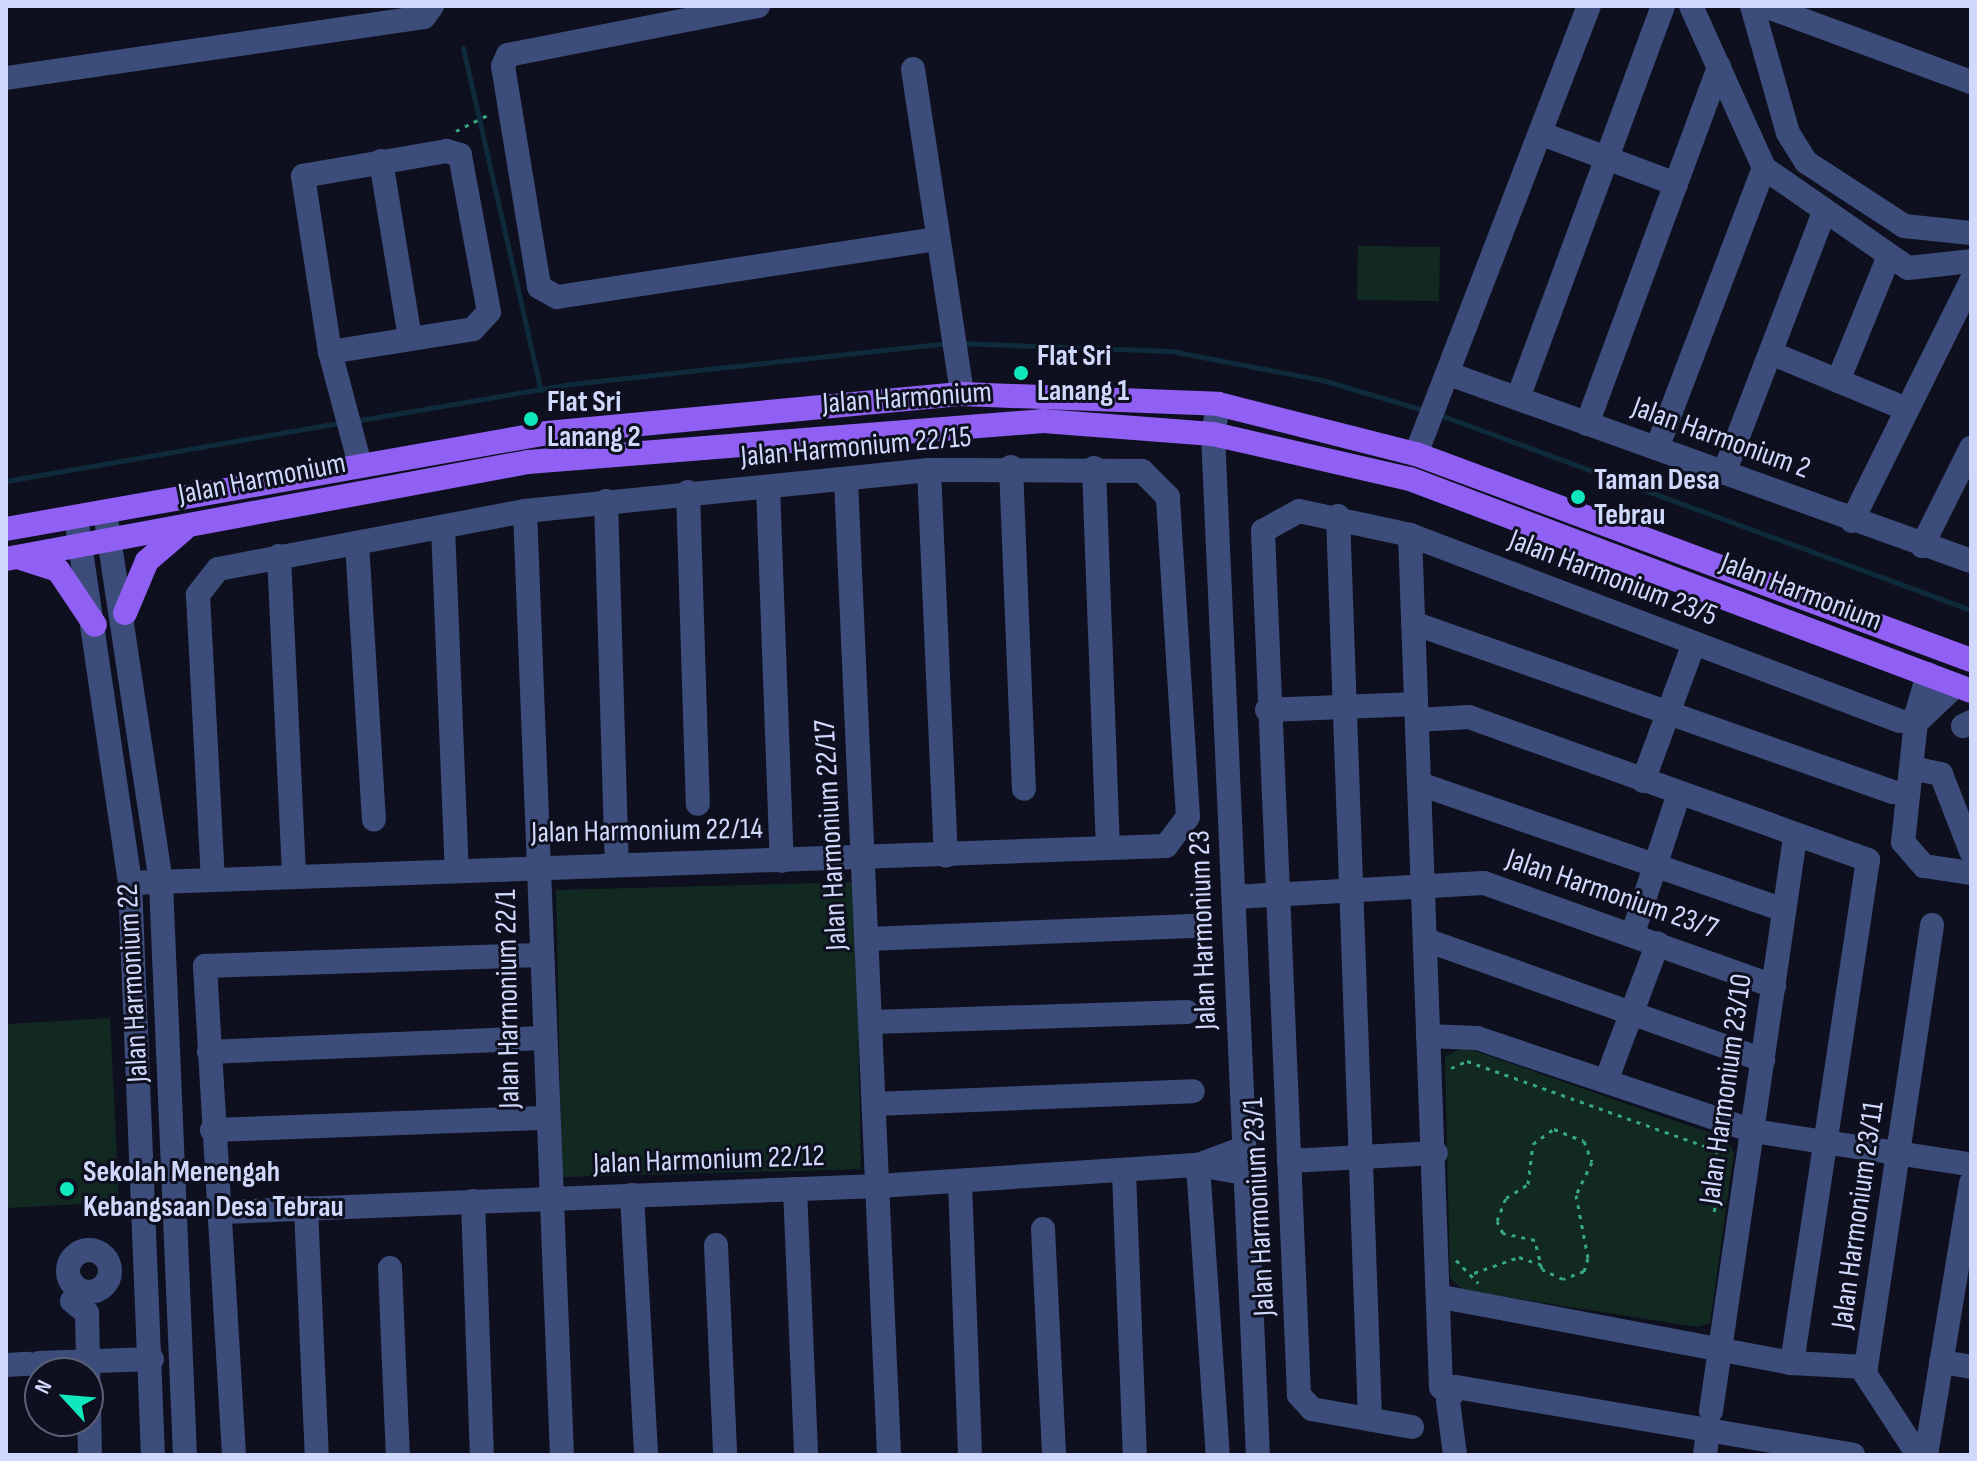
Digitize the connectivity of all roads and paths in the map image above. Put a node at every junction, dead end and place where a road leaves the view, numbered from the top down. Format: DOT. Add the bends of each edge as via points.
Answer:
graph roads {
  1 [pos="432,6"];
  2 [pos="758,6"];
  3 [pos="1589,6"];
  4 [pos="1663,6"];
  5 [pos="1691,6"];
  6 [pos="1752,6"];
  7 [pos="1765,6"];
  8 [pos="1719,67"];
  9 [pos="913,69"];
  10 [pos="6,78"];
  11 [pos="1971,82"];
  12 [pos="485,115"];
  13 [pos="471,119"];
  14 [pos="1542,134"];
  15 [pos="1606,158"];
  16 [pos="381,161"];
  17 [pos="1764,168"];
  18 [pos="1676,184"];
  19 [pos="1824,213"];
  20 [pos="1971,233"];
  21 [pos="938,239"];
  22 [pos="1889,256"];
  23 [pos="1971,261"];
  24 [pos="1971,281"];
  25 [pos="410,339"];
  26 [pos="330,352"];
  27 [pos="1771,353"];
  28 [pos="1449,374"];
  29 [pos="1838,381"];
  30 [pos="962,394"];
  31 [pos="1518,398"];
  32 [pos="1218,404"];
  33 [pos="1906,409"];
  34 [pos="1587,424"];
  35 [pos="1213,434"];
  36 [pos="1657,448"];
  37 [pos="1971,448"];
  38 [pos="1416,454"];
  39 [pos="360,465"];
  40 [pos="1011,467"];
  41 [pos="1094,468"];
  42 [pos="929,470"];
  43 [pos="1724,473"];
  44 [pos="846,481"];
  45 [pos="768,487"];
  46 [pos="688,492"];
  47 [pos="606,501"];
  48 [pos="525,511"];
  49 [pos="1299,511"];
  50 [pos="105,512"];
  51 [pos="1338,516"];
  52 [pos="76,517"];
  53 [pos="1852,521"];
  54 [pos="188,526"];
  55 [pos="443,527"];
  56 [pos="6,529"];
  57 [pos="1410,535"];
  58 [pos="111,540"];
  59 [pos="357,543"];
  60 [pos="81,546"];
  61 [pos="1922,546"];
  62 [pos="279,556"];
  63 [pos="12,558"];
  64 [pos="1971,561"];
  65 [pos="125,613"];
  66 [pos="1413,623"];
  67 [pos="95,625"];
  68 [pos="1694,643"];
  69 [pos="1965,653"];
  70 [pos="1928,674"];
  71 [pos="1966,683"];
  72 [pos="1344,707"];
  73 [pos="1267,710"];
  74 [pos="1417,712"];
  75 [pos="1669,713"];
  76 [pos="1909,721"];
  77 [pos="1912,768"];
  78 [pos="1643,781"];
  79 [pos="1420,784"];
  80 [pos="1024,789"];
  81 [pos="1893,792"];
  82 [pos="1678,796"];
  83 [pos="698,804"];
  84 [pos="374,819"];
  85 [pos="1795,837"];
  86 [pos="1166,846"];
  87 [pos="1108,848"];
  88 [pos="1971,851"];
  89 [pos="946,856"];
  90 [pos="864,858"];
  91 [pos="782,861"];
  92 [pos="617,863"];
  93 [pos="1656,863"];
  94 [pos="537,865"];
  95 [pos="457,869"];
  96 [pos="1971,873"];
  97 [pos="294,876"];
  98 [pos="213,879"];
  99 [pos="130,883"];
  100 [pos="161,883"];
  101 [pos="1424,886"];
  102 [pos="1351,890"];
  103 [pos="1277,895"];
  104 [pos="1234,897"];
  105 [pos="1784,910"];
  106 [pos="1932,925"];
  107 [pos="1192,926"];
  108 [pos="1633,933"];
  109 [pos="869,939"];
  110 [pos="1426,940"];
  111 [pos="1658,943"];
  112 [pos="539,955"];
  113 [pos="1774,986"];
  114 [pos="1187,1012"];
  115 [pos="1633,1014"];
  116 [pos="871,1022"];
  117 [pos="1428,1036"];
  118 [pos="542,1038"];
  119 [pos="209,1052"];
  120 [pos="1763,1060"];
  121 [pos="1451,1074"];
  122 [pos="1606,1081"];
  123 [pos="1193,1091"];
  124 [pos="874,1104"];
  125 [pos="543,1118"];
  126 [pos="212,1130"];
  127 [pos="1753,1131"];
  128 [pos="1827,1143"];
  129 [pos="1436,1153"];
  130 [pos="1899,1153"];
  131 [pos="1360,1157"];
  132 [pos="1244,1160"];
  133 [pos="1289,1161"];
  134 [pos="1198,1165"];
  135 [pos="1124,1173"];
  136 [pos="1967,1173"];
  137 [pos="960,1182"];
  138 [pos="878,1186"];
  139 [pos="795,1189"];
  140 [pos="632,1195"];
  141 [pos="547,1197"];
  142 [pos="473,1201"];
  143 [pos="306,1208"];
  144 [pos="222,1212"];
  145 [pos="1714,1213"];
  146 [pos="1043,1229"];
  147 [pos="716,1245"];
  148 [pos="1450,1252"];
  149 [pos="1542,1265"];
  150 [pos="390,1268"];
  151 [pos="105,1269"];
  152 [pos="148,1269"];
  153 [pos="1474,1273"];
  154 [pos="1442,1297"];
  155 [pos="72,1301"];
  156 [pos="1484,1306"];
  157 [pos="1721,1351"];
  158 [pos="88,1357"];
  159 [pos="152,1359"];
  160 [pos="104,1360"];
  161 [pos="1941,1362"];
  162 [pos="1792,1363"];
  163 [pos="1971,1367"];
  164 [pos="1862,1369"];
  165 [pos="1441,1387"];
  166 [pos="1370,1419"];
  167 [pos="1412,1427"];
  168 [pos="1708,1432"];
  169 [pos="153,1455"];
  170 [pos="185,1455"];
  171 [pos="234,1455"];
  172 [pos="317,1455"];
  173 [pos="398,1455"];
  174 [pos="482,1455"];
  175 [pos="562,1455"];
  176 [pos="646,1455"];
  177 [pos="725,1455"];
  178 [pos="806,1455"];
  179 [pos="889,1455"];
  180 [pos="970,1455"];
  181 [pos="1054,1455"];
  182 [pos="1135,1455"];
  183 [pos="1218,1455"];
  184 [pos="1258,1455"];
  185 [pos="1455,1455"];
  186 [pos="1853,1455"];
  187 [pos="1918,1455"];
  188 [pos="1926,1455"];
  1 -- 10 [label="street" via="424,17"];
  2 -- 21 [label="street" via="508,55 503,66 539,287 557,297"];
  3 -- 14 [label="street"];
  4 -- 15 [label="street"];
  5 -- 8 [label="street"];
  6 -- 20 [label="street" via="1788,133 1806,162 1904,226"];
  7 -- 11 [label="street"];
  8 -- 17 [label="street"];
  8 -- 18 [label="street"];
  9 -- 21 [label="street"];
  12 -- 13 [label="path"];
  14 -- 15 [label="street"];
  14 -- 28 [label="street"];
  15 -- 18 [label="street"];
  15 -- 31 [label="street"];
  16 -- 25 [label="street"];
  16 -- 25 [label="street" via="460,155 489,312 473,329"];
  16 -- 26 [label="street" via="303,176"];
  17 -- 19 [label="street"];
  17 -- 36 [label="street"];
  18 -- 34 [label="street"];
  19 -- 22 [label="street"];
  19 -- 27 [label="street"];
  21 -- 30 [label="street"];
  22 -- 23 [label="street" via="1918,270"];
  22 -- 29 [label="street"];
  24 -- 33 [label="street"];
  25 -- 26 [label="street"];
  26 -- 39 [label="street"];
  27 -- 29 [label="street"];
  27 -- 43 [label="street"];
  28 -- 31 [label="street, Jalan Harmonium 2"];
  28 -- 38 [label="street"];
  29 -- 33 [label="street"];
  30 -- 32 [label="main road, Jalan Harmonium"];
  30 -- 39 [label="main road, Jalan Harmonium" via="547,433"];
  31 -- 34 [label="street, Jalan Harmonium 2"];
  32 -- 35 [label="street, Jalan Harmonium 23"];
  32 -- 38 [label="main road, Jalan Harmonium"];
  33 -- 53 [label="street"];
  34 -- 36 [label="street, Jalan Harmonium 2"];
  35 -- 54 [label="main road, Jalan Harmonium" via="1043,421 829,434 528,462"];
  35 -- 70 [label="main road, Jalan Harmonium" via="1410,479"];
  35 -- 104 [label="street, Jalan Harmonium 23"];
  36 -- 43 [label="street, Jalan Harmonium 2"];
  37 -- 61 [label="street"];
  38 -- 69 [label="main road, Jalan Harmonium"];
  39 -- 50 [label="main road, Jalan Harmonium"];
  40 -- 41 [label="street, Jalan Harmonium 22/15"];
  40 -- 42 [label="street, Jalan Harmonium 22/15"];
  40 -- 80 [label="street"];
  41 -- 86 [label="street, Jalan Harmonium 22/15" via="1142,471 1168,497 1188,817"];
  41 -- 87 [label="street"];
  42 -- 44 [label="street, Jalan Harmonium 22/15"];
  42 -- 89 [label="street"];
  43 -- 53 [label="street, Jalan Harmonium 2"];
  44 -- 45 [label="street, Jalan Harmonium 22/15"];
  44 -- 90 [label="street, Jalan Harmonium 22/17"];
  45 -- 46 [label="street, Jalan Harmonium 22/15"];
  45 -- 91 [label="street"];
  46 -- 47 [label="street, Jalan Harmonium 22/15"];
  46 -- 83 [label="street"];
  47 -- 48 [label="street, Jalan Harmonium 22/15"];
  47 -- 92 [label="street"];
  48 -- 55 [label="street, Jalan Harmonium 22/15"];
  48 -- 94 [label="street, Jalan Harmonium 22/1"];
  49 -- 51 [label="street, Jalan Harmonium 23/5"];
  49 -- 73 [label="street, Jalan Harmonium 23/1" via="1274,519 1260,539"];
  50 -- 52 [label="main road, Jalan Harmonium"];
  50 -- 58 [label="street, Jalan Harmonium 22"];
  51 -- 57 [label="street, Jalan Harmonium 23/5"];
  51 -- 72 [label="street"];
  52 -- 56 [label="main road, Jalan Harmonium"];
  52 -- 60 [label="street, Jalan Harmonium 22"];
  53 -- 61 [label="street, Jalan Harmonium 2"];
  54 -- 58 [label="main road, Jalan Harmonium"];
  54 -- 65 [label="main road" via="147,561"];
  55 -- 59 [label="street, Jalan Harmonium 22/15"];
  55 -- 95 [label="street"];
  57 -- 66 [label="street"];
  57 -- 68 [label="street, Jalan Harmonium 23/5"];
  58 -- 60 [label="main road, Jalan Harmonium"];
  58 -- 65 [label="street, Jalan Harmonium 22"];
  59 -- 62 [label="street, Jalan Harmonium 22/15"];
  59 -- 84 [label="street"];
  60 -- 63 [label="main road, Jalan Harmonium"];
  60 -- 67 [label="street, Jalan Harmonium 22"];
  61 -- 64 [label="street, Jalan Harmonium 2"];
  62 -- 97 [label="street"];
  62 -- 98 [label="street, Jalan Harmonium 22/15" via="218,569 198,595"];
  63 -- 67 [label="main road" via="58,570"];
  65 -- 100 [label="street, Jalan Harmonium 22"];
  66 -- 74 [label="street"];
  66 -- 75 [label="street"];
  67 -- 99 [label="street, Jalan Harmonium 22"];
  68 -- 75 [label="street"];
  68 -- 76 [label="street, Jalan Harmonium 23/5"];
  69 -- 70 [label="main road"];
  70 -- 71 [label="main road, Jalan Harmonium"];
  70 -- 76 [label="street"];
  71 -- 76 [label="street"];
  72 -- 73 [label="street"];
  72 -- 74 [label="street"];
  72 -- 102 [label="street"];
  73 -- 103 [label="street, Jalan Harmonium 23/1"];
  74 -- 78 [label="street" via="1469,717"];
  74 -- 79 [label="street"];
  75 -- 78 [label="street"];
  75 -- 81 [label="street"];
  76 -- 77 [label="street"];
  77 -- 88 [label="street" via="1941,774"];
  77 -- 96 [label="street" via="1903,842 1909,856"];
  78 -- 82 [label="street"];
  79 -- 93 [label="street"];
  79 -- 101 [label="street"];
  82 -- 85 [label="street"];
  82 -- 93 [label="street"];
  85 -- 105 [label="street, Jalan Harmonium 23/10"];
  85 -- 128 [label="street" via="1868,860"];
  86 -- 87 [label="street, Jalan Harmonium 22/14"];
  87 -- 89 [label="street, Jalan Harmonium 22/14"];
  89 -- 90 [label="street, Jalan Harmonium 22/14"];
  90 -- 91 [label="street, Jalan Harmonium 22/14"];
  90 -- 109 [label="street, Jalan Harmonium 22/17"];
  91 -- 92 [label="street, Jalan Harmonium 22/14"];
  92 -- 94 [label="street, Jalan Harmonium 22/14"];
  93 -- 105 [label="street"];
  93 -- 108 [label="street"];
  94 -- 95 [label="street, Jalan Harmonium 22/14"];
  94 -- 112 [label="street, Jalan Harmonium 22/1"];
  95 -- 97 [label="street, Jalan Harmonium 22/14"];
  97 -- 98 [label="street, Jalan Harmonium 22/14"];
  98 -- 100 [label="street, Jalan Harmonium 22/14"];
  99 -- 100 [label="street, Jalan Harmonium 22/14"];
  99 -- 152 [label="street, Jalan Harmonium 22"];
  100 -- 170 [label="street, Jalan Harmonium 22"];
  101 -- 102 [label="street, Jalan Harmonium 23/7"];
  101 -- 108 [label="street, Jalan Harmonium 23/7" via="1484,883"];
  101 -- 110 [label="street"];
  102 -- 103 [label="street, Jalan Harmonium 23/7"];
  102 -- 131 [label="street"];
  103 -- 104 [label="street, Jalan Harmonium 23/7"];
  103 -- 133 [label="street, Jalan Harmonium 23/1"];
  104 -- 132 [label="street, Jalan Harmonium 23"];
  105 -- 113 [label="street, Jalan Harmonium 23/10"];
  106 -- 130 [label="street, Jalan Harmonium 23/11"];
  107 -- 109 [label="street"];
  108 -- 111 [label="street, Jalan Harmonium 23/7"];
  109 -- 116 [label="street, Jalan Harmonium 22/17"];
  110 -- 115 [label="street"];
  110 -- 117 [label="street"];
  111 -- 113 [label="street, Jalan Harmonium 23/7"];
  111 -- 115 [label="street"];
  112 -- 118 [label="street, Jalan Harmonium 22/1"];
  112 -- 119 [label="street" via="205,966"];
  113 -- 120 [label="street, Jalan Harmonium 23/10"];
  114 -- 116 [label="street"];
  115 -- 120 [label="street"];
  115 -- 122 [label="street"];
  116 -- 124 [label="street, Jalan Harmonium 22/17"];
  117 -- 122 [label="street" via="1464,1034"];
  117 -- 129 [label="street"];
  118 -- 119 [label="street"];
  118 -- 125 [label="street, Jalan Harmonium 22/1"];
  119 -- 126 [label="street"];
  120 -- 127 [label="street, Jalan Harmonium 23/10"];
  121 -- 145 [label="path" via="1457,1061 1467,1061 1715,1150 1723,1158"];
  122 -- 127 [label="street"];
  123 -- 124 [label="street"];
  124 -- 138 [label="street, Jalan Harmonium 22/17"];
  125 -- 126 [label="street"];
  125 -- 141 [label="street, Jalan Harmonium 22/1"];
  126 -- 144 [label="street" via="214,1192"];
  127 -- 128 [label="street"];
  127 -- 157 [label="street, Jalan Harmonium 23/10"];
  128 -- 130 [label="street"];
  128 -- 162 [label="street"];
  129 -- 131 [label="street"];
  129 -- 148 [label="street"];
  130 -- 136 [label="street"];
  130 -- 164 [label="street, Jalan Harmonium 23/11" via="1870,1358"];
  131 -- 133 [label="street"];
  131 -- 166 [label="street"];
  132 -- 134 [label="street, Jalan Harmonium 22/12"];
  132 -- 184 [label="street, Jalan Harmonium 23"];
  133 -- 166 [label="street, Jalan Harmonium 23/1" via="1299,1395 1307,1407"];
  134 -- 135 [label="street, Jalan Harmonium 22/12"];
  134 -- 183 [label="street"];
  135 -- 137 [label="street, Jalan Harmonium 22/12"];
  135 -- 182 [label="street"];
  136 -- 161 [label="street"];
  137 -- 138 [label="street, Jalan Harmonium 22/12"];
  137 -- 180 [label="street"];
  138 -- 139 [label="street, Jalan Harmonium 22/12"];
  138 -- 179 [label="street, Jalan Harmonium 22/17"];
  139 -- 140 [label="street, Jalan Harmonium 22/12"];
  139 -- 178 [label="street"];
  140 -- 141 [label="street, Jalan Harmonium 22/12"];
  140 -- 176 [label="street"];
  141 -- 142 [label="street, Jalan Harmonium 22/12"];
  141 -- 175 [label="street, Jalan Harmonium 22/1"];
  142 -- 143 [label="street, Jalan Harmonium 22/12"];
  142 -- 174 [label="street"];
  143 -- 144 [label="street, Jalan Harmonium 22/12"];
  143 -- 172 [label="street"];
  144 -- 171 [label="street"];
  146 -- 181 [label="street"];
  147 -- 177 [label="street"];
  148 -- 153 [label="path"];
  148 -- 154 [label="street"];
  149 -- 149 [label="path" via="1574,1277 1588,1258 1576,1195 1591,1152 1554,1129 1533,1144 1528,1184 1498,1210 1503,1233 1541,1245"];
  149 -- 153 [label="path" via="1524,1257"];
  150 -- 173 [label="street"];
  151 -- 152 [label="street"];
  152 -- 159 [label="street, Jalan Harmonium 22"];
  153 -- 156 [label="path"];
  154 -- 156 [label="street, Jalan Harmonium 23/11"];
  154 -- 165 [label="street"];
  155 -- 158 [label="street" via="87,1313"];
  156 -- 157 [label="street, Jalan Harmonium 23/11"];
  157 -- 162 [label="street, Jalan Harmonium 23/11"];
  157 -- 168 [label="street, Jalan Harmonium 23/10"];
  159 -- 160 [label="street"];
  159 -- 169 [label="street, Jalan Harmonium 22"];
  161 -- 163 [label="street"];
  161 -- 188 [label="street"];
  162 -- 164 [label="street, Jalan Harmonium 23/11"];
  164 -- 187 [label="street"];
  166 -- 167 [label="street, Jalan Harmonium 23/1"];
  168 -- 185 [label="street" via="1456,1387 1448,1401"];
  168 -- 186 [label="street"];
}
